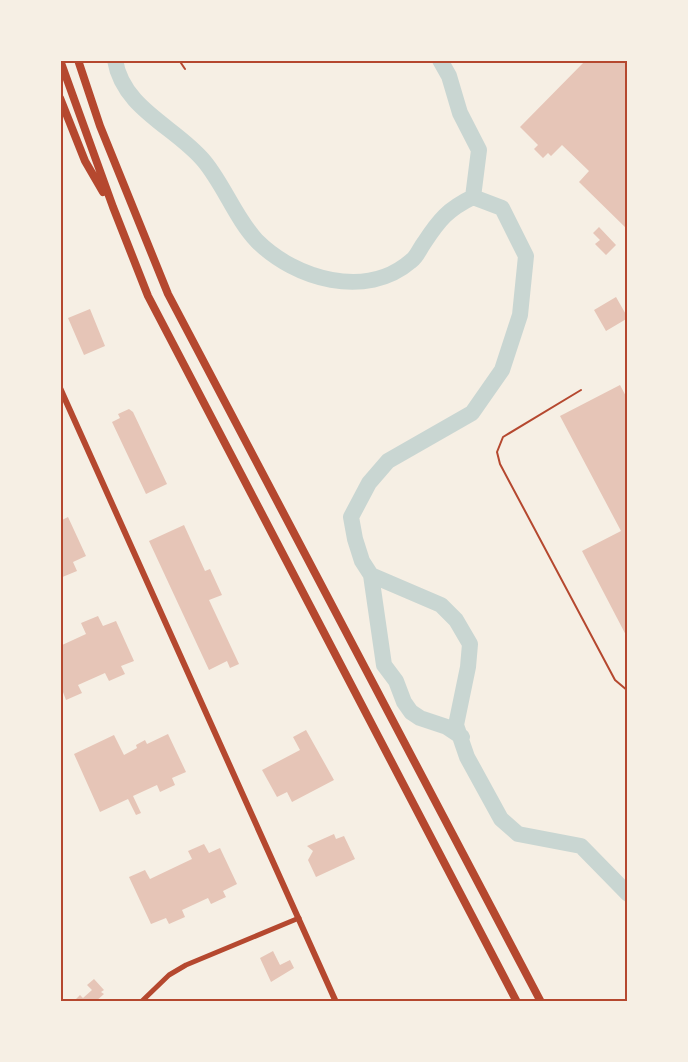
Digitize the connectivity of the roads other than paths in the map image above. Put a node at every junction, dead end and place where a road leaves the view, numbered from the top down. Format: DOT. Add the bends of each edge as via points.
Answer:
graph roads {
  1 [pos="60,60"];
  2 [pos="78,60"];
  3 [pos="178,60"];
  4 [pos="185,69"];
  5 [pos="60,98"];
  6 [pos="113,207"];
  7 [pos="60,388"];
  8 [pos="581,390"];
  9 [pos="628,691"];
  10 [pos="299,918"];
  11 [pos="141,1002"];
  12 [pos="336,1002"];
  13 [pos="517,1002"];
  14 [pos="541,1002"];
  1 -- 6 [label="highway"];
  2 -- 14 [label="highway" via="100,126 168,294"];
  3 -- 4 [label="lane"];
  5 -- 6 [label="highway" via="85,161"];
  6 -- 13 [label="highway" via="148,296"];
  7 -- 10 [label="main road"];
  8 -- 9 [label="lane" via="503,437 497,452 615,680"];
  10 -- 11 [label="street" via="186,965 169,975"];
  10 -- 12 [label="main road"];
}
